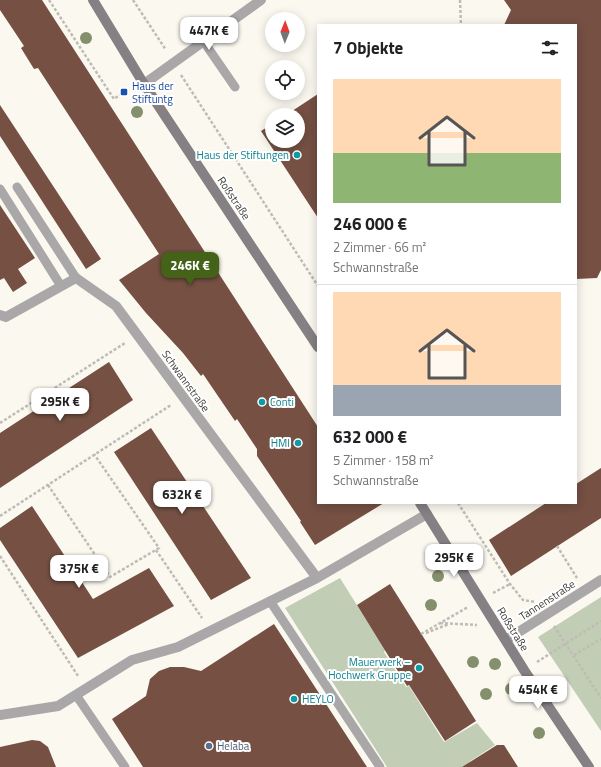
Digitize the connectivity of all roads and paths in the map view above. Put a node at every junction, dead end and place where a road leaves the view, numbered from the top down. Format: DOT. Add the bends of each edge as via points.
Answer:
graph roads {
  1 [pos="49,0"];
  2 [pos="93,0"];
  3 [pos="133,0"];
  4 [pos="261,0"];
  5 [pos="460,0"];
  6 [pos="461,24"];
  7 [pos="160,42"];
  8 [pos="204,42"];
  9 [pos="183,77"];
  10 [pos="144,84"];
  11 [pos="235,87"];
  12 [pos="124,92"];
  13 [pos="17,187"];
  14 [pos="0,189"];
  15 [pos="76,278"];
  16 [pos="317,284"];
  17 [pos="61,286"];
  18 [pos="0,315"];
  19 [pos="138,336"];
  20 [pos="317,344"];
  21 [pos="183,397"];
  22 [pos="0,423"];
  23 [pos="94,454"];
  24 [pos="48,485"];
  25 [pos="421,504"];
  26 [pos="459,504"];
  27 [pos="427,514"];
  28 [pos="0,516"];
  29 [pos="557,546"];
  30 [pos="156,550"];
  31 [pos="0,556"];
  32 [pos="316,578"];
  33 [pos="601,580"];
  34 [pos="510,584"];
  35 [pos="585,590"];
  36 [pos="494,593"];
  37 [pos="270,601"];
  38 [pos="537,602"];
  39 [pos="462,611"];
  40 [pos="601,621"];
  41 [pos="440,623"];
  42 [pos="451,624"];
  43 [pos="468,625"];
  44 [pos="210,630"];
  45 [pos="557,630"];
  46 [pos="601,639"];
  47 [pos="506,640"];
  48 [pos="567,643"];
  49 [pos="574,655"];
  50 [pos="524,670"];
  51 [pos="86,688"];
  52 [pos="76,694"];
  53 [pos="601,698"];
  54 [pos="0,715"];
  55 [pos="125,767"];
  56 [pos="380,767"];
  57 [pos="589,767"];
  1 -- 12 [label="path" via="114,99"];
  2 -- 10 [label="street, Roßstraße"];
  3 -- 7 [label="path"];
  4 -- 8 [label="street"];
  5 -- 6 [label="path"];
  8 -- 10 [label="street"];
  8 -- 11 [label="lane"];
  9 -- 16 [label="path, Roßstraße"];
  10 -- 20 [label="street, Roßstraße"];
  13 -- 15 [label="lane"];
  14 -- 17 [label="lane"];
  15 -- 17 [label="street"];
  15 -- 19 [label="street, Schwannstraße" via="116,306"];
  17 -- 18 [label="street" via="6,317"];
  19 -- 21 [label="street, Schwannstraße"];
  19 -- 22 [label="path"];
  21 -- 23 [label="path"];
  21 -- 32 [label="street, Schwannstraße"];
  23 -- 24 [label="path"];
  23 -- 30 [label="path" via="159,548"];
  24 -- 28 [label="path"];
  24 -- 30 [label="path" via="110,577"];
  25 -- 27 [label="street, Roßstraße"];
  26 -- 34 [label="path"];
  27 -- 32 [label="street"];
  27 -- 47 [label="street, Roßstraße"];
  29 -- 35 [label="path"];
  30 -- 44 [label="path"];
  31 -- 51 [label="path"];
  32 -- 37 [label="street"];
  33 -- 35 [label="street, Tannenstraße"];
  34 -- 36 [label="path"];
  34 -- 38 [label="path" via="523,600"];
  35 -- 47 [label="street, Tannenstraße"];
  37 -- 44 [label="street"];
  37 -- 56 [label="lane"];
  39 -- 41 [label="path"];
  40 -- 48 [label="path"];
  41 -- 42 [label="path"];
  41 -- 42 [label="path" via="421,634"];
  42 -- 43 [label="path"];
  44 -- 51 [label="street" via="178,647 132,660"];
  45 -- 48 [label="path"];
  46 -- 49 [label="path"];
  47 -- 50 [label="street, Roßstraße"];
  48 -- 49 [label="path"];
  48 -- 50 [label="path"];
  49 -- 53 [label="path"];
  50 -- 57 [label="street, Roßstraße"];
  51 -- 52 [label="street"];
  52 -- 54 [label="street" via="58,706"];
  52 -- 55 [label="lane"];
}
